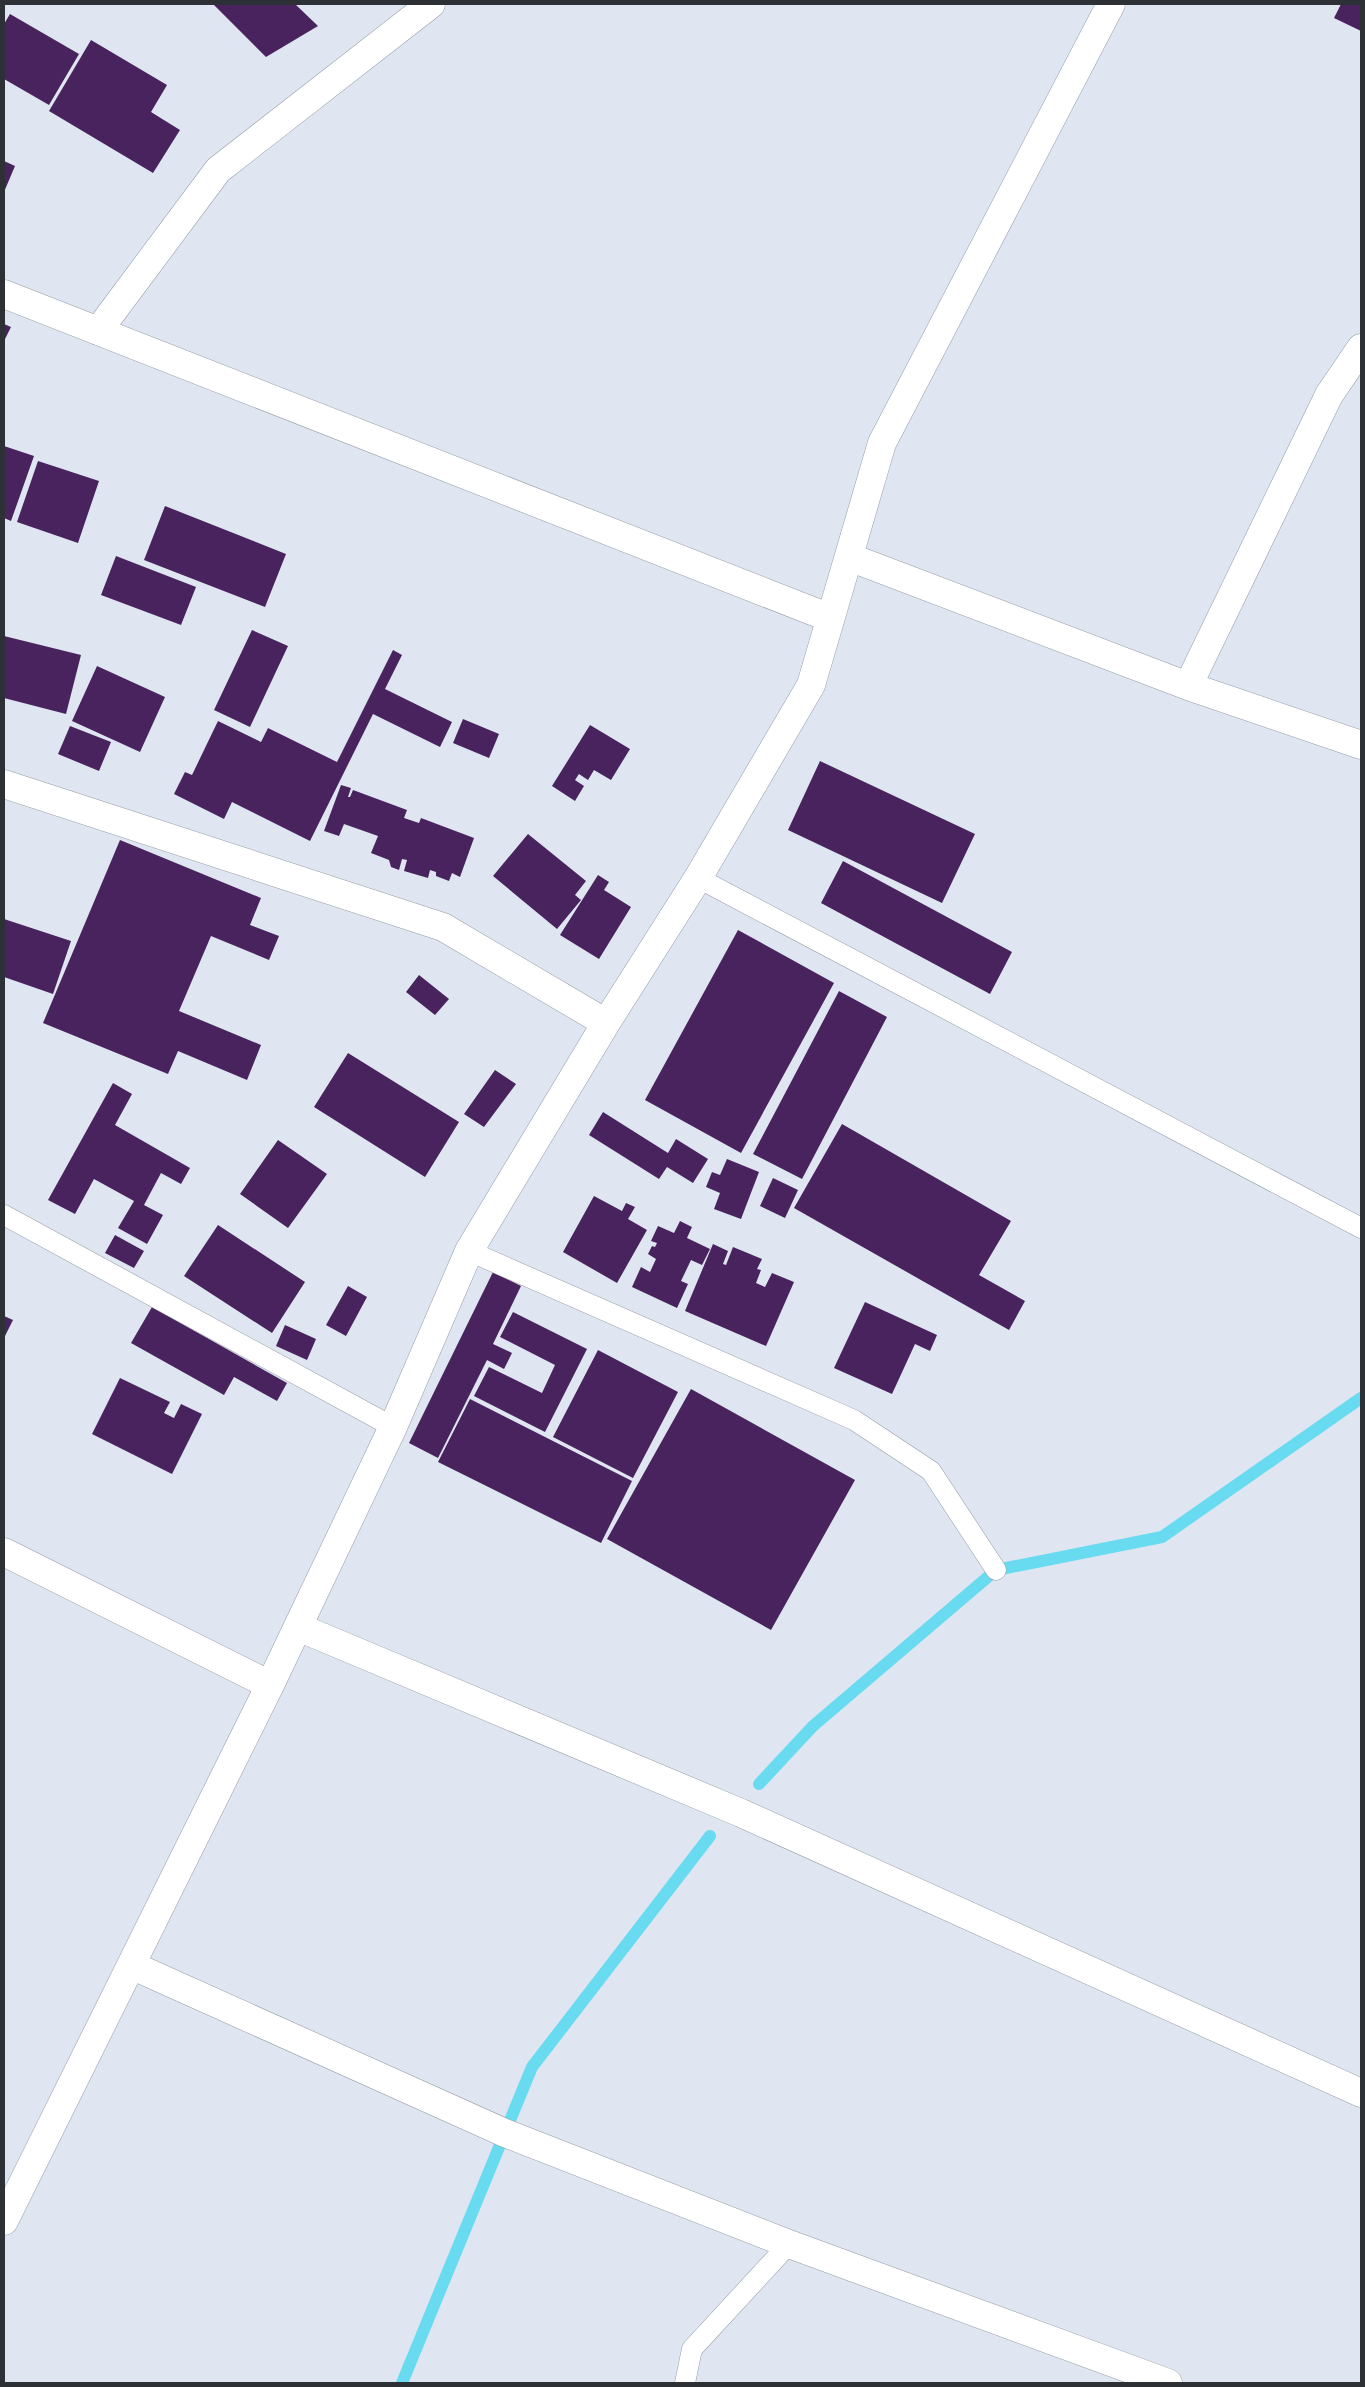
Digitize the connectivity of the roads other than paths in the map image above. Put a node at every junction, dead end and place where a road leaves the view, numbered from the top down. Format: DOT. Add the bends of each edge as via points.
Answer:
graph roads {
  1 [pos="432,4"];
  2 [pos="1111,4"];
  3 [pos="4,294"];
  4 [pos="98,331"];
  5 [pos="1361,348"];
  6 [pos="849,557"];
  7 [pos="830,618"];
  8 [pos="1188,686"];
  9 [pos="1361,745"];
  10 [pos="4,784"];
  11 [pos="698,878"];
  12 [pos="606,1023"];
  13 [pos="4,1215"];
  14 [pos="1361,1228"];
  15 [pos="468,1251"];
  16 [pos="393,1427"];
  17 [pos="4,1552"];
  18 [pos="996,1570"];
  19 [pos="298,1628"];
  20 [pos="270,1685"];
  21 [pos="131,1965"];
  22 [pos="1361,2093"];
  23 [pos="4,2221"];
  24 [pos="789,2244"];
  25 [pos="685,2383"];
  26 [pos="1168,2383"];
  1 -- 4 [label="street" via="218,170"];
  2 -- 6 [label="street" via="882,443"];
  3 -- 4 [label="street"];
  4 -- 7 [label="street"];
  5 -- 8 [label="street" via="1329,395"];
  6 -- 7 [label="street"];
  6 -- 8 [label="street"];
  7 -- 11 [label="street" via="811,685"];
  8 -- 9 [label="street"];
  10 -- 12 [label="street" via="442,927"];
  11 -- 12 [label="street"];
  11 -- 14 [label="lane"];
  12 -- 15 [label="street"];
  13 -- 16 [label="lane"];
  15 -- 16 [label="street"];
  15 -- 18 [label="lane" via="854,1420 932,1471"];
  16 -- 19 [label="street"];
  17 -- 20 [label="street"];
  19 -- 20 [label="street"];
  19 -- 22 [label="street" via="741,1813"];
  20 -- 21 [label="street"];
  21 -- 23 [label="street"];
  21 -- 24 [label="street" via="505,2133"];
  24 -- 25 [label="lane" via="692,2349"];
  24 -- 26 [label="street"];
}
